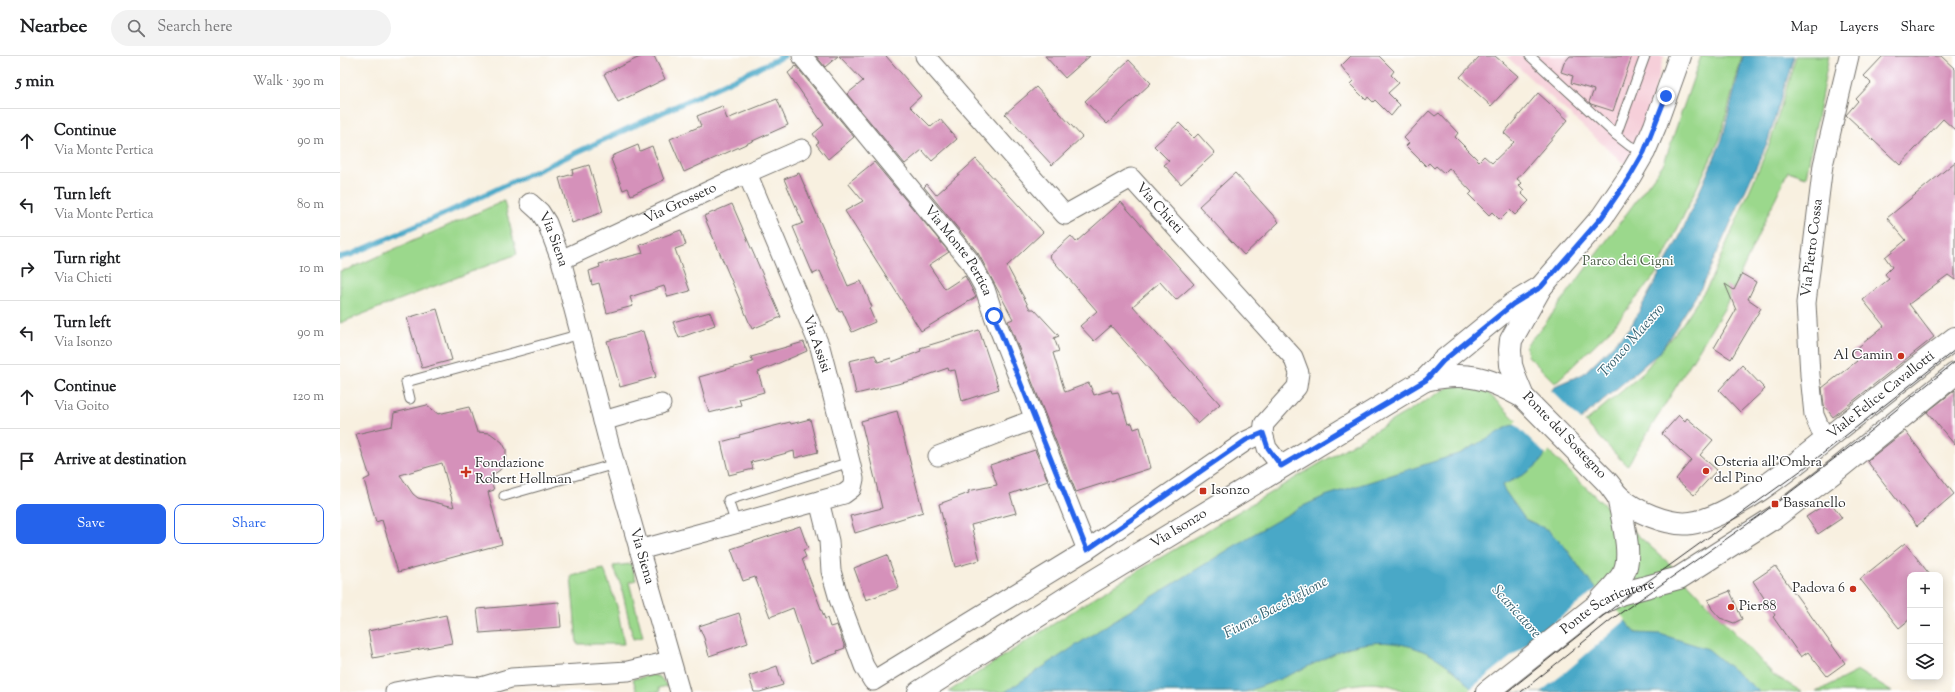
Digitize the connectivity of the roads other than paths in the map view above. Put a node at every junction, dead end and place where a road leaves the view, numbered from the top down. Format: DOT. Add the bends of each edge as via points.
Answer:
graph roads {
  1 [pos="802,56"];
  2 [pos="925,56"];
  3 [pos="1530,56"];
  4 [pos="1645,56"];
  5 [pos="1680,56"];
  6 [pos="1849,56"];
  7 [pos="1616,135"];
  8 [pos="802,149"];
  9 [pos="1644,152"];
  10 [pos="747,173"];
  11 [pos="530,203"];
  12 [pos="561,260"];
  13 [pos="1541,287"];
  14 [pos="580,334"];
  15 [pos="1955,338"];
  16 [pos="1955,374"];
  17 [pos="1426,380"];
  18 [pos="1523,397"];
  19 [pos="410,399"];
  20 [pos="661,404"];
  21 [pos="1035,420"];
  22 [pos="603,421"];
  23 [pos="1263,433"];
  24 [pos="1826,440"];
  25 [pos="938,456"];
  26 [pos="850,462"];
  27 [pos="615,464"];
  28 [pos="1281,466"];
  29 [pos="1613,489"];
  30 [pos="504,496"];
  31 [pos="819,501"];
  32 [pos="736,524"];
  33 [pos="639,550"];
  34 [pos="1087,550"];
  35 [pos="1678,578"];
  36 [pos="1617,590"];
  37 [pos="670,660"];
  38 [pos="473,689"];
  39 [pos="395,692"];
  40 [pos="680,692"];
  41 [pos="919,692"];
  42 [pos="1487,692"];
  1 -- 21 [label="street, Via Monte Pertica" via="969,260 985,289"];
  2 -- 23 [label="street, Via Chieti" via="1066,215 1131,178 1293,357 1299,373 1297,387 1264,424"];
  3 -- 7 [label="lane"];
  4 -- 7 [label="lane"];
  5 -- 9 [label="main road"];
  6 -- 24 [label="street, Via Pietro Cossa" via="1823,165 1806,303 1814,415"];
  7 -- 9 [label="lane" via="1630,146"];
  8 -- 10 [label="street, Via Grosseto"];
  9 -- 13 [label="main road" via="1602,217"];
  10 -- 12 [label="street, Via Grosseto"];
  10 -- 26 [label="street, Via Assisi" via="820,347"];
  11 -- 12 [label="street, Via Siena" via="547,223"];
  12 -- 14 [label="street, Via Siena"];
  13 -- 17 [label="main road, Via Isonzo" via="1513,304 1443,361"];
  13 -- 18 [label="main road, Ponte del Sostegno" via="1511,340 1511,365"];
  14 -- 19 [label="lane" via="406,382"];
  14 -- 22 [label="street, Via Siena"];
  15 -- 24 [label="main road, Viale Felice Cavallotti"];
  16 -- 35 [label="main road, Viale Felice Cavallotti" via="1775,518"];
  17 -- 18 [label="main road" via="1448,375 1466,375 1503,386"];
  17 -- 28 [label="main road, Via Isonzo"];
  18 -- 29 [label="main road, Ponte del Sostegno"];
  20 -- 22 [label="street"];
  21 -- 25 [label="street"];
  21 -- 34 [label="street, Via Monte Pertica"];
  22 -- 27 [label="street, Via Siena"];
  23 -- 28 [label="street" via="1268,448"];
  23 -- 34 [label="street" via="1246,440"];
  24 -- 29 [label="main road, Viale Felice Cavallotti" via="1745,499 1707,519 1690,523 1674,523 1643,513"];
  26 -- 31 [label="street, Via Assisi" via="854,479 852,488 844,494"];
  26 -- 32 [label="lane" via="728,500"];
  27 -- 30 [label="lane"];
  27 -- 33 [label="street, Via Siena"];
  28 -- 41 [label="main road, Via Isonzo"];
  29 -- 36 [label="main road, Ponte Scaricatore" via="1625,536 1627,563"];
  31 -- 32 [label="street, Via Assisi"];
  31 -- 34 [label="street" via="839,600 864,666 873,681"];
  32 -- 33 [label="street, Via Assisi"];
  33 -- 37 [label="street, Via Siena"];
  35 -- 36 [label="main road, Ponte Scaricatore"];
  36 -- 42 [label="main road, Ponte Scaricatore"];
  37 -- 38 [label="street" via="628,671 511,678"];
  37 -- 40 [label="street, Via Siena"];
  38 -- 39 [label="street" via="437,684"];
}
